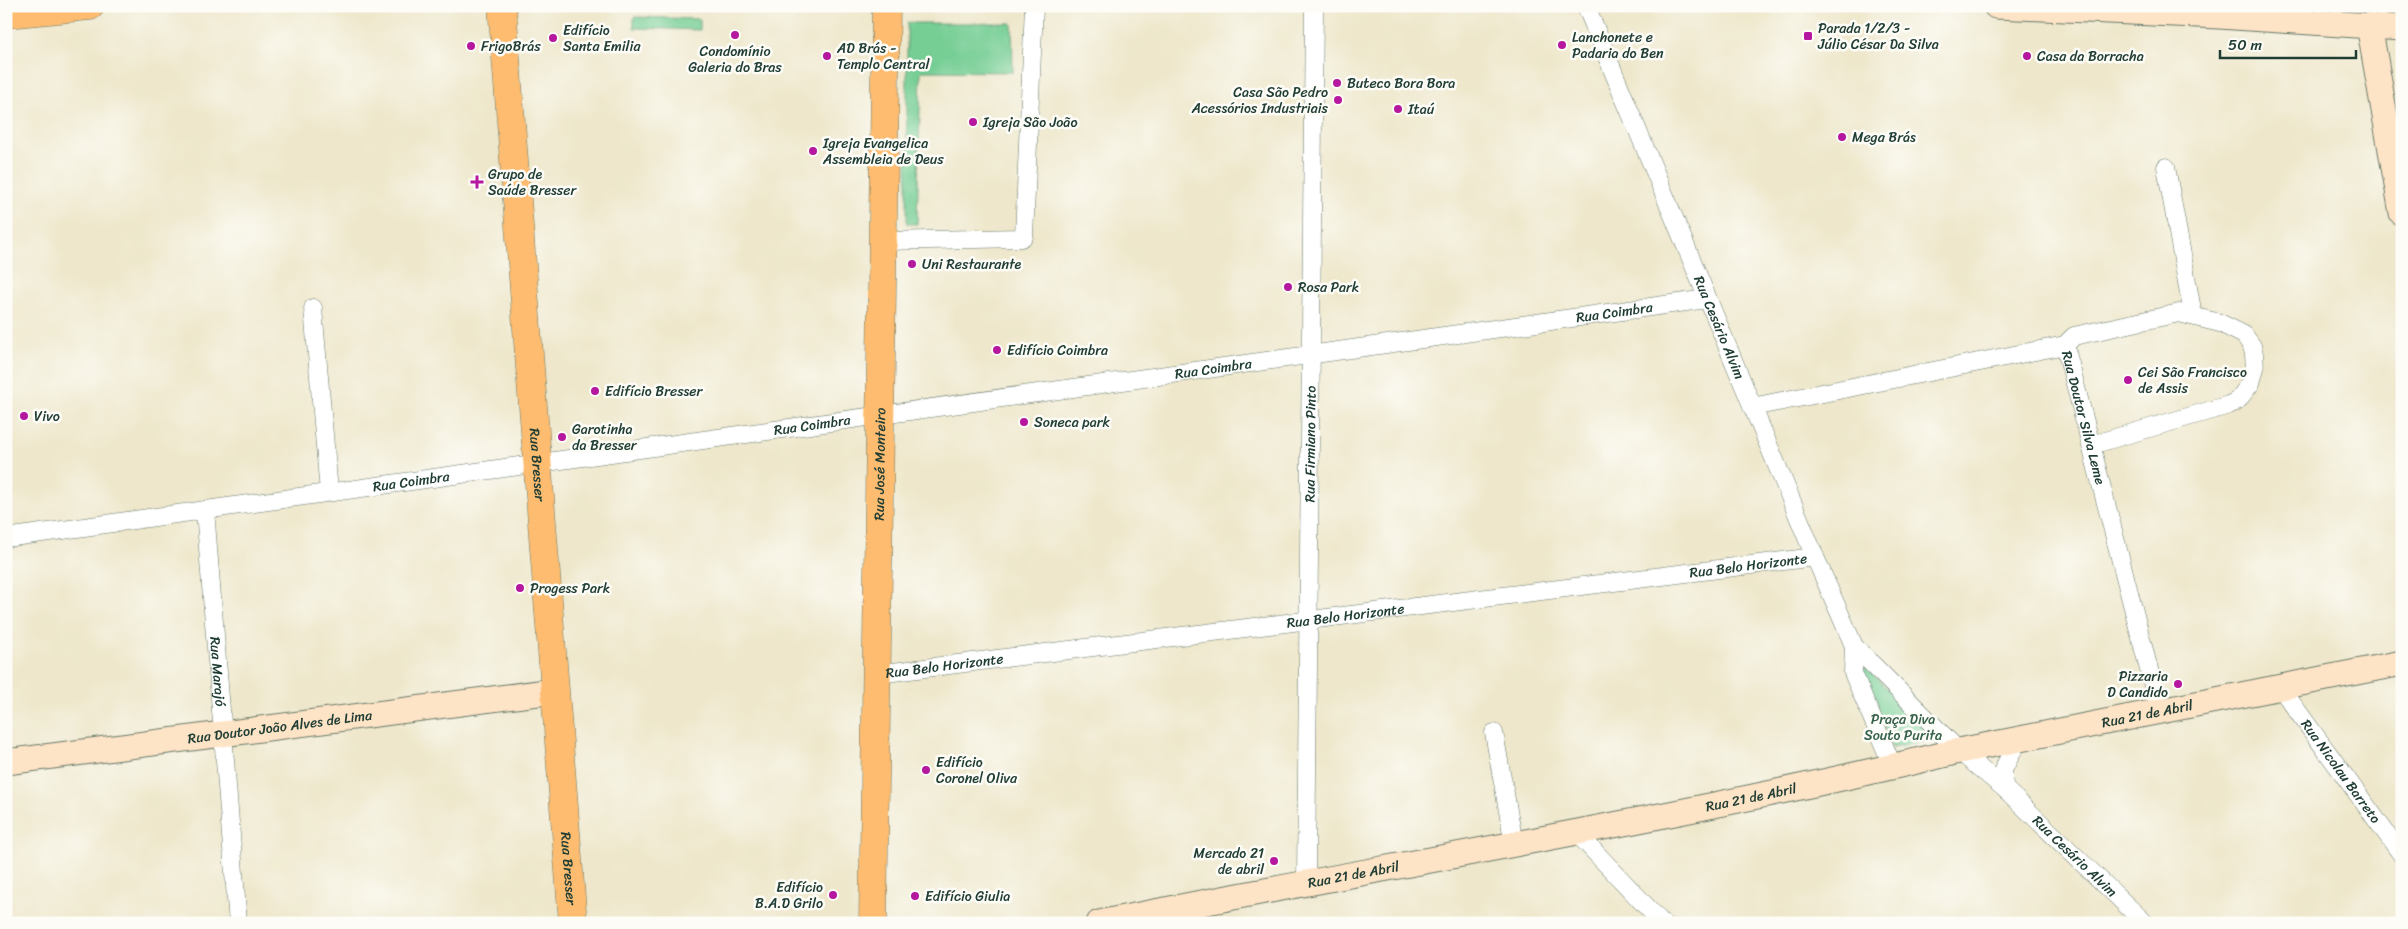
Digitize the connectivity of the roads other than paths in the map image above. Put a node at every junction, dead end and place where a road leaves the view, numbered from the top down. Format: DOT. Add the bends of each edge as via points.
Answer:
graph roads {
  1 [pos="90,6"];
  2 [pos="502,6"];
  3 [pos="886,6"];
  4 [pos="1034,6"];
  5 [pos="1314,6"];
  6 [pos="1586,6"];
  7 [pos="1996,6"];
  8 [pos="2140,9"];
  9 [pos="6,14"];
  10 [pos="2369,24"];
  11 [pos="2402,28"];
  12 [pos="2166,167"];
  13 [pos="2402,213"];
  14 [pos="884,241"];
  15 [pos="1707,299"];
  16 [pos="312,308"];
  17 [pos="2194,315"];
  18 [pos="2065,345"];
  19 [pos="1310,355"];
  20 [pos="1752,407"];
  21 [pos="881,415"];
  22 [pos="2091,445"];
  23 [pos="538,464"];
  24 [pos="329,492"];
  25 [pos="205,510"];
  26 [pos="6,538"];
  27 [pos="1815,557"];
  28 [pos="1308,621"];
  29 [pos="1854,646"];
  30 [pos="2402,663"];
  31 [pos="877,674"];
  32 [pos="2280,687"];
  33 [pos="554,691"];
  34 [pos="2160,712"];
  35 [pos="222,733"];
  36 [pos="1494,733"];
  37 [pos="2018,740"];
  38 [pos="1960,751"];
  39 [pos="6,762"];
  40 [pos="1893,767"];
  41 [pos="2004,788"];
  42 [pos="1576,832"];
  43 [pos="1514,844"];
  44 [pos="2402,855"];
  45 [pos="1306,883"];
  46 [pos="1188,915"];
  47 [pos="238,923"];
  48 [pos="573,923"];
  49 [pos="873,923"];
  50 [pos="1099,923"];
  51 [pos="1662,923"];
  52 [pos="2145,923"];
  1 -- 9 [label="main road"];
  2 -- 23 [label="main road, Rua Bresser"];
  3 -- 14 [label="main road, Rua José Monteiro"];
  4 -- 14 [label="street" via="1024,236"];
  5 -- 19 [label="street, Rua Firmiano Pinto"];
  6 -- 15 [label="street, Rua Cesário Alvim"];
  7 -- 8 [label="street"];
  8 -- 10 [label="street"];
  10 -- 11 [label="street"];
  10 -- 13 [label="street"];
  12 -- 17 [label="street"];
  14 -- 21 [label="main road, Rua José Monteiro"];
  15 -- 19 [label="street, Rua Coimbra"];
  15 -- 20 [label="street, Rua Cesário Alvim"];
  16 -- 24 [label="street"];
  17 -- 18 [label="street" via="2180,313 2074,336"];
  17 -- 22 [label="street" via="2244,335 2252,346 2255,368 2247,389 2229,405"];
  18 -- 20 [label="street, Rua Doutor Silva Leme"];
  18 -- 22 [label="street, Rua Doutor Silva Leme"];
  19 -- 21 [label="street, Rua Coimbra"];
  19 -- 28 [label="street, Rua Firmiano Pinto"];
  20 -- 27 [label="street, Rua Cesário Alvim"];
  21 -- 23 [label="street, Rua Coimbra"];
  21 -- 31 [label="main road, Rua José Monteiro"];
  22 -- 34 [label="street, Rua Doutor Silva Leme"];
  23 -- 24 [label="street, Rua Coimbra"];
  23 -- 33 [label="main road, Rua Bresser"];
  24 -- 25 [label="street, Rua Coimbra"];
  25 -- 26 [label="street, Rua Coimbra"];
  25 -- 35 [label="street, Rua Marajó"];
  27 -- 28 [label="street, Rua Belo Horizonte"];
  27 -- 29 [label="street, Rua Cesário Alvim"];
  28 -- 31 [label="street, Rua Belo Horizonte"];
  28 -- 45 [label="street, Rua Firmiano Pinto"];
  29 -- 38 [label="street, Rua Cesário Alvim"];
  29 -- 40 [label="street, Rua Cesário Alvim" via="1853,673"];
  30 -- 32 [label="street, Rua 21 de Abril"];
  31 -- 49 [label="main road, Rua José Monteiro"];
  32 -- 34 [label="street, Rua 21 de Abril"];
  32 -- 44 [label="street, Rua Nicolau Barreto"];
  33 -- 35 [label="street, Rua Doutor João Alves de Lima"];
  33 -- 48 [label="main road, Rua Bresser"];
  34 -- 37 [label="street, Rua 21 de Abril"];
  35 -- 39 [label="street, Rua Doutor João Alves de Lima"];
  35 -- 47 [label="street, Rua Marajó"];
  36 -- 43 [label="street"];
  37 -- 38 [label="street, Rua 21 de Abril"];
  37 -- 41 [label="street" via="2003,770"];
  38 -- 40 [label="street, Rua 21 de Abril"];
  38 -- 41 [label="street, Rua Cesário Alvim"];
  40 -- 42 [label="street, Rua 21 de Abril"];
  41 -- 52 [label="street, Rua Cesário Alvim"];
  42 -- 43 [label="street, Rua 21 de Abril"];
  42 -- 51 [label="street"];
  43 -- 45 [label="street, Rua 21 de Abril"];
  45 -- 46 [label="street, Rua 21 de Abril"];
  46 -- 50 [label="street, Rua 21 de Abril"];
}
